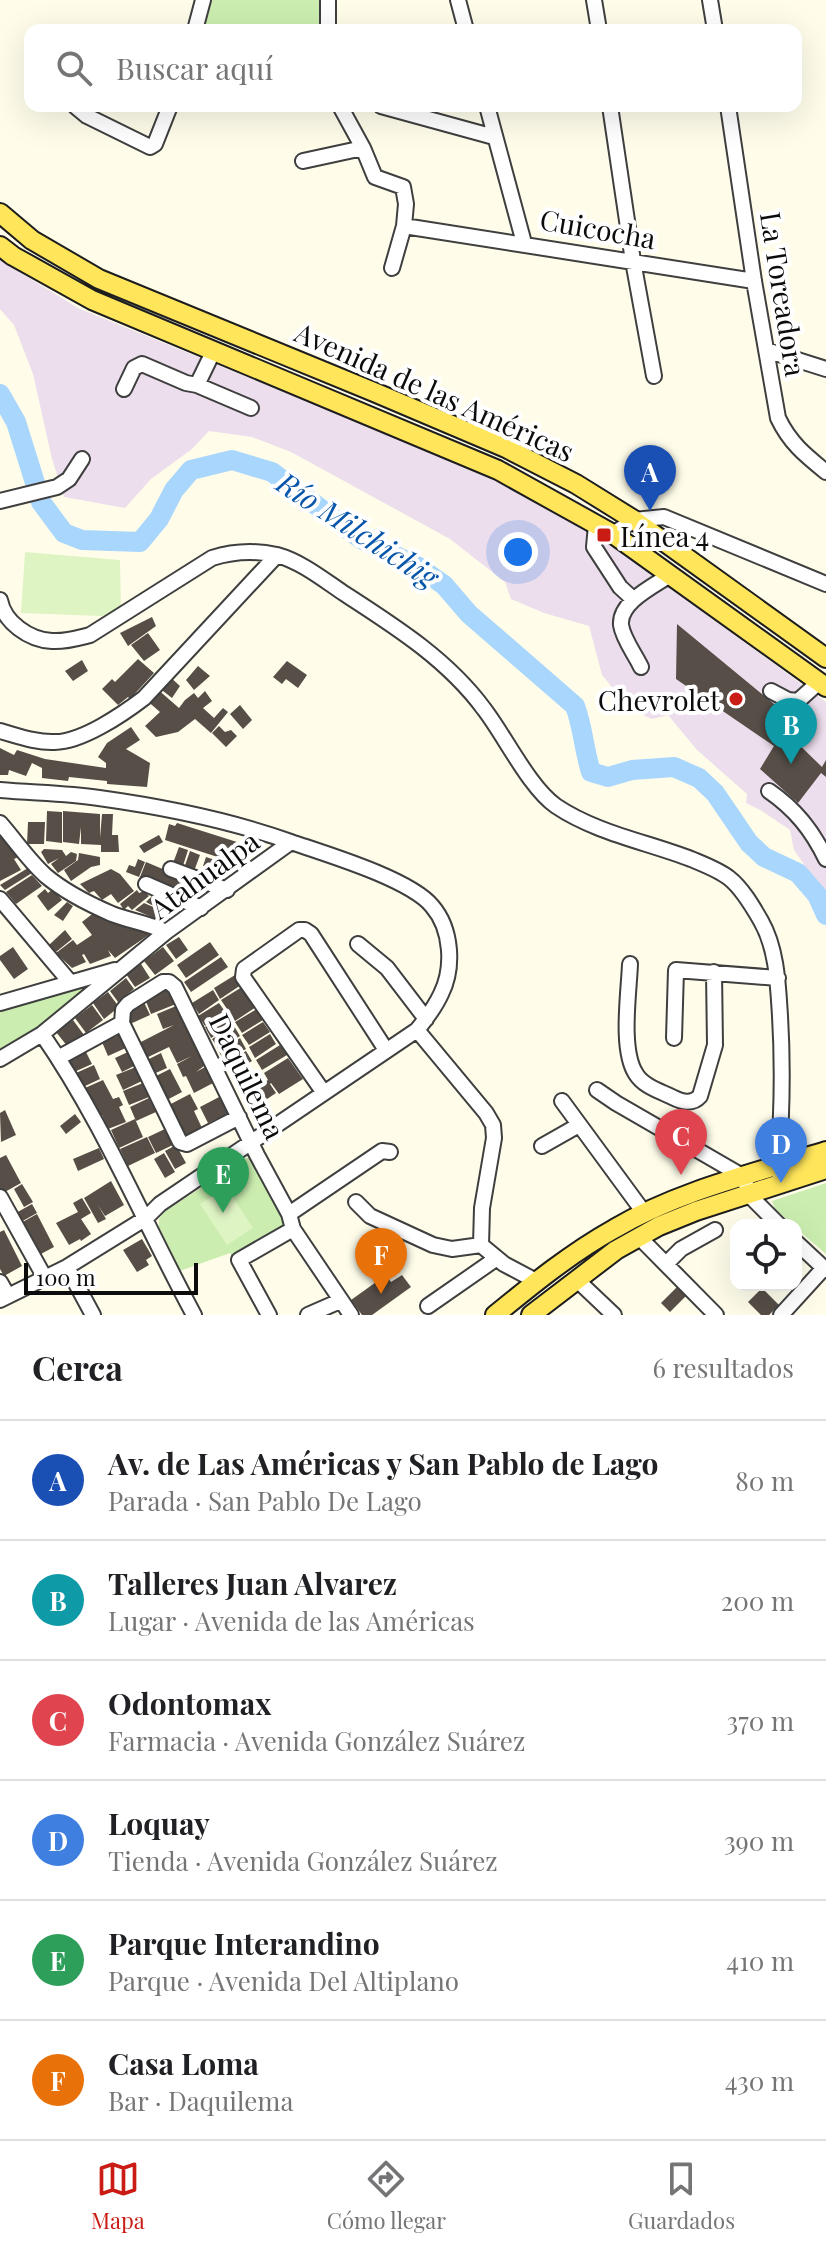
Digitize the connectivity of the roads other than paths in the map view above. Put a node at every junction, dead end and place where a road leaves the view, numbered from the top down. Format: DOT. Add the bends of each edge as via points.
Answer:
graph roads {
  1 [pos="203,0"];
  2 [pos="328,0"];
  3 [pos="458,0"];
  4 [pos="594,0"];
  5 [pos="710,0"];
  6 [pos="197,24"];
  7 [pos="328,24"];
  8 [pos="464,24"];
  9 [pos="598,24"];
  10 [pos="714,24"];
  11 [pos="82,112"];
  12 [pos="168,112"];
  13 [pos="343,112"];
  14 [pos="403,112"];
  15 [pos="488,112"];
  16 [pos="611,112"];
  17 [pos="729,112"];
  18 [pos="494,137"];
  19 [pos="363,148"];
  20 [pos="303,161"];
  21 [pos="0,213"];
  22 [pos="404,226"];
  23 [pos="524,243"];
  24 [pos="0,246"];
  25 [pos="633,261"];
  26 [pos="392,268"];
  27 [pos="754,281"];
  28 [pos="214,350"];
  29 [pos="766,350"];
  30 [pos="826,369"];
  31 [pos="654,376"];
  32 [pos="197,385"];
  33 [pos="124,389"];
  34 [pos="251,408"];
  35 [pos="82,459"];
  36 [pos="826,472"];
  37 [pos="0,501"];
  38 [pos="634,520"];
  39 [pos="596,525"];
  40 [pos="613,534"];
  41 [pos="277,555"];
  42 [pos="670,575"];
  43 [pos="826,584"];
  44 [pos="633,599"];
  45 [pos="0,600"];
  46 [pos="4,618"];
  47 [pos="826,658"];
  48 [pos="641,667"];
  49 [pos="823,684"];
  50 [pos="771,691"];
  51 [pos="0,731"];
  52 [pos="0,790"];
  53 [pos="769,791"];
  54 [pos="0,823"];
  55 [pos="291,842"];
  56 [pos="826,859"];
  57 [pos="171,869"];
  58 [pos="146,884"];
  59 [pos="227,890"];
  60 [pos="0,899"];
  61 [pos="201,908"];
  62 [pos="166,932"];
  63 [pos="358,944"];
  64 [pos="630,964"];
  65 [pos="121,968"];
  66 [pos="714,972"];
  67 [pos="778,978"];
  68 [pos="70,982"];
  69 [pos="0,1003"];
  70 [pos="122,1023"];
  71 [pos="421,1025"];
  72 [pos="42,1034"];
  73 [pos="674,1038"];
  74 [pos="386,1050"];
  75 [pos="58,1058"];
  76 [pos="0,1059"];
  77 [pos="597,1090"];
  78 [pos="324,1093"];
  79 [pos="562,1101"];
  80 [pos="239,1117"];
  81 [pos="579,1125"];
  82 [pos="252,1142"];
  83 [pos="542,1146"];
  84 [pos="390,1152"];
  85 [pos="823,1161"];
  86 [pos="780,1175"];
  87 [pos="746,1186"];
  88 [pos="0,1197"];
  89 [pos="356,1202"];
  90 [pos="289,1214"];
  91 [pos="645,1214"];
  92 [pos="146,1218"];
  93 [pos="774,1219"];
  94 [pos="293,1229"];
  95 [pos="715,1230"];
  96 [pos="638,1236"];
  97 [pos="481,1245"];
  98 [pos="802,1248"];
  99 [pos="497,1258"];
  100 [pos="666,1264"];
  101 [pos="67,1267"];
  102 [pos="825,1269"];
  103 [pos="45,1278"];
  104 [pos="576,1279"];
  105 [pos="536,1281"];
  106 [pos="0,1282"];
  107 [pos="4,1298"];
  108 [pos="340,1301"];
  109 [pos="428,1306"];
  110 [pos="711,1313"];
  111 [pos="93,1315"];
  112 [pos="194,1315"];
  113 [pos="269,1315"];
  114 [pos="308,1315"];
  115 [pos="351,1315"];
  116 [pos="495,1315"];
  117 [pos="531,1315"];
  118 [pos="614,1315"];
  119 [pos="781,1315"];
  1 -- 6 [label="street"];
  2 -- 7 [label="street"];
  3 -- 8 [label="street"];
  4 -- 9 [label="street"];
  5 -- 10 [label="street"];
  11 -- 12 [label="street" via="150,147"];
  13 -- 19 [label="street"];
  14 -- 18 [label="street"];
  15 -- 18 [label="street, Cuicocha"];
  16 -- 25 [label="street"];
  17 -- 27 [label="street, La Toreadora"];
  18 -- 23 [label="street, Cuicocha"];
  19 -- 20 [label="street"];
  19 -- 22 [label="street" via="375,177 403,187"];
  21 -- 38 [label="main road, Avenida de las Américas" via="32,240 99,279 506,448"];
  22 -- 23 [label="street"];
  22 -- 26 [label="street"];
  23 -- 25 [label="street, Cuicocha"];
  24 -- 28 [label="main road, Avenida de las Américas" via="92,300"];
  25 -- 27 [label="street, Cuicocha"];
  25 -- 31 [label="street"];
  27 -- 29 [label="street, La Toreadora"];
  28 -- 32 [label="street"];
  28 -- 39 [label="main road, Avenida de las Américas" via="498,470"];
  29 -- 30 [label="street"];
  29 -- 36 [label="street, La Toreadora" via="778,418 787,436"];
  32 -- 33 [label="street" via="142,364 134,368"];
  32 -- 34 [label="street"];
  35 -- 37 [label="street" via="57,487"];
  38 -- 40 [label="street"];
  38 -- 43 [label="street" via="664,517"];
  38 -- 47 [label="main road, Avenida de las Américas"];
  39 -- 40 [label="main road, Avenida de las Américas"];
  39 -- 44 [label="street" via="594,547"];
  40 -- 42 [label="main road, Avenida de las Américas"];
  41 -- 46 [label="street" via="247,551 212,558 90,635 49,641"];
  41 -- 51 [label="street" via="131,708 71,740 54,743"];
  41 -- 67 [label="street" via="297,562 438,659 485,710 553,804 576,818 730,878 763,925"];
  42 -- 44 [label="street"];
  42 -- 49 [label="main road, Avenida de las Américas"];
  44 -- 48 [label="street" via="621,625"];
  45 -- 46 [label="street"];
  49 -- 50 [label="street" via="798,701"];
  52 -- 55 [label="street" via="97,797 257,829"];
  53 -- 56 [label="street" via="789,804"];
  54 -- 62 [label="street" via="44,874 75,896"];
  55 -- 59 [label="street, Atahualpa"];
  55 -- 71 [label="street, Atahualpa" via="405,886 432,906 449,944 449,969 440,997"];
  57 -- 59 [label="street"];
  58 -- 61 [label="street"];
  59 -- 61 [label="street, Atahualpa"];
  60 -- 68 [label="street"];
  61 -- 62 [label="street, Atahualpa"];
  62 -- 65 [label="street, Atahualpa"];
  63 -- 71 [label="street" via="387,968"];
  64 -- 66 [label="street" via="628,1038 635,1073 677,1100 690,1102 700,1096 715,1045"];
  65 -- 68 [label="street"];
  65 -- 72 [label="street, Atahualpa"];
  66 -- 67 [label="street"];
  66 -- 73 [label="street" via="676,970"];
  67 -- 86 [label="street"];
  68 -- 69 [label="street"];
  70 -- 75 [label="street, Daquilema"];
  70 -- 80 [label="street" via="180,1142"];
  70 -- 80 [label="street, Daquilema" via="128,1004 169,982"];
  71 -- 74 [label="street, Atahualpa"];
  71 -- 97 [label="street" via="493,1125"];
  72 -- 75 [label="street"];
  72 -- 76 [label="street, Atahualpa"];
  74 -- 78 [label="street, Atahualpa"];
  74 -- 78 [label="street" via="311,934 299,930 244,969 243,977"];
  75 -- 92 [label="street"];
  77 -- 87 [label="street"];
  78 -- 82 [label="street, Atahualpa"];
  79 -- 81 [label="street"];
  80 -- 82 [label="street, Daquilema"];
  81 -- 83 [label="street"];
  81 -- 91 [label="street"];
  82 -- 90 [label="street, Daquilema"];
  82 -- 92 [label="street, Atahualpa"];
  84 -- 90 [label="street" via="382,1151"];
  85 -- 86 [label="main road"];
  86 -- 87 [label="main road"];
  87 -- 91 [label="main road" via="703,1190"];
  87 -- 93 [label="street"];
  87 -- 96 [label="main road"];
  88 -- 103 [label="street"];
  89 -- 97 [label="street" via="370,1216 433,1245"];
  90 -- 94 [label="street, Daquilema"];
  91 -- 105 [label="main road"];
  92 -- 101 [label="street, Atahualpa"];
  92 -- 112 [label="street"];
  94 -- 108 [label="street, Daquilema"];
  94 -- 113 [label="street" via="239,1260"];
  95 -- 100 [label="street"];
  96 -- 100 [label="street"];
  96 -- 104 [label="main road"];
  97 -- 99 [label="street"];
  98 -- 102 [label="street"];
  99 -- 105 [label="street"];
  99 -- 109 [label="street"];
  100 -- 110 [label="street"];
  101 -- 103 [label="street, Atahualpa"];
  101 -- 111 [label="street"];
  102 -- 119 [label="street"];
  103 -- 107 [label="street, Atahualpa"];
  104 -- 117 [label="main road"];
  104 -- 118 [label="street"];
  105 -- 116 [label="main road"];
  106 -- 107 [label="street"];
  108 -- 114 [label="street"];
  108 -- 115 [label="street, Daquilema"];
}
